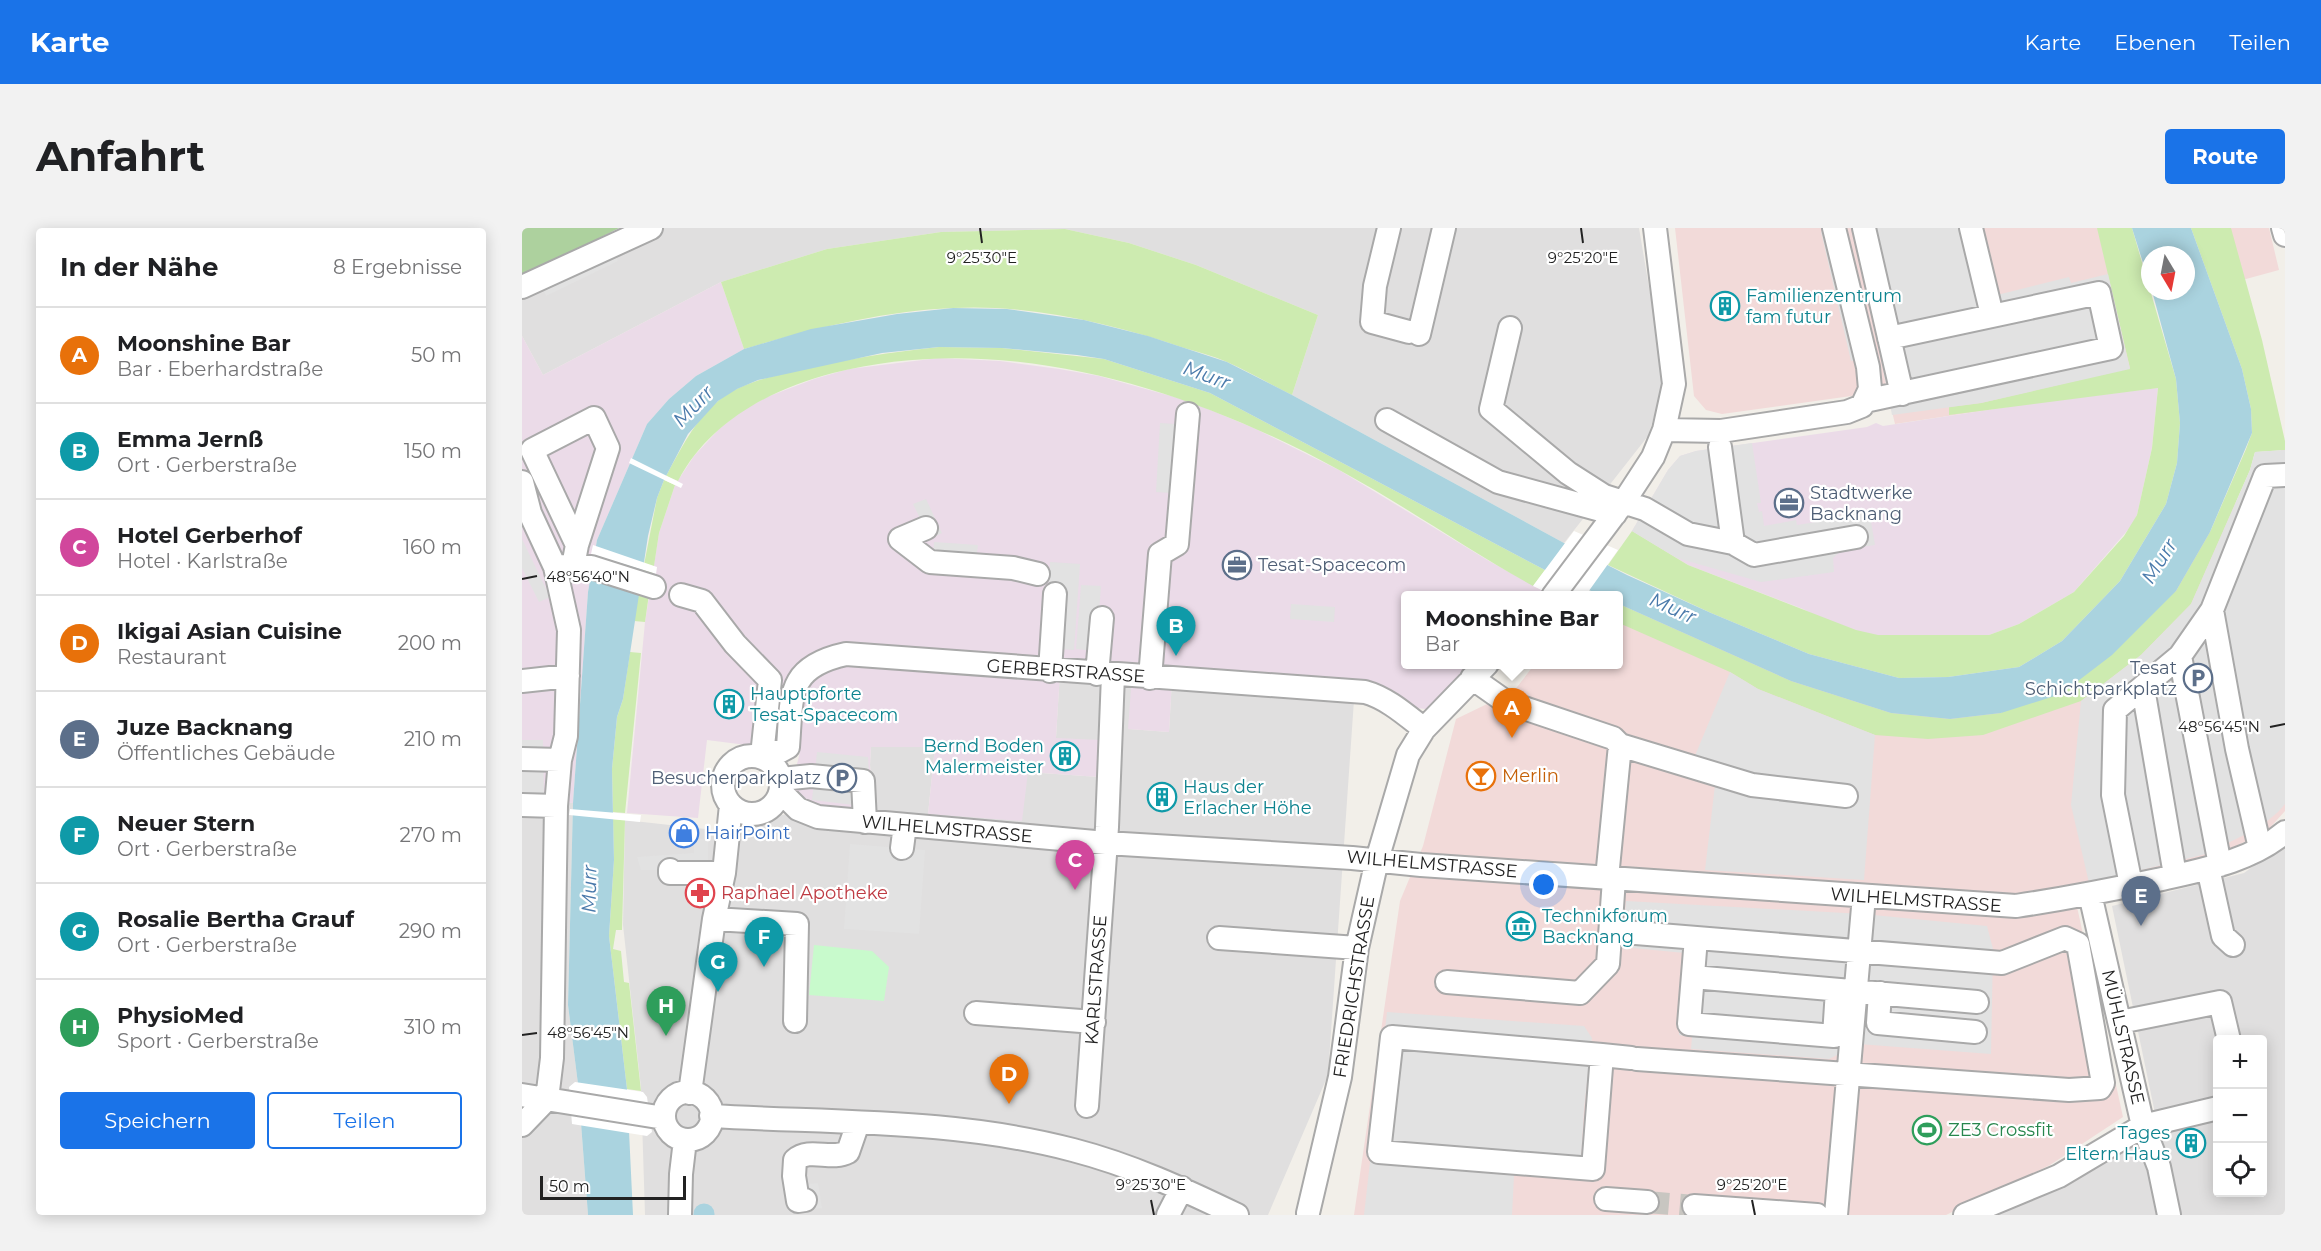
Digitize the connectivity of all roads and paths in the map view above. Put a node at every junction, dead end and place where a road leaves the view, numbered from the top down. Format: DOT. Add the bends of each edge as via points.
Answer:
graph roads {
  1 [pos="651,228"];
  2 [pos="1389,228"];
  3 [pos="1444,228"];
  4 [pos="1655,228"];
  5 [pos="1834,228"];
  6 [pos="1864,228"];
  7 [pos="1971,228"];
  8 [pos="2283,228"];
  9 [pos="2285,235"];
  10 [pos="522,287"];
  11 [pos="1992,315"];
  12 [pos="1510,328"];
  13 [pos="1889,338"];
  14 [pos="1902,394"];
  15 [pos="1865,401"];
  16 [pos="1188,414"];
  17 [pos="1387,420"];
  18 [pos="1664,430"];
  19 [pos="1720,447"];
  20 [pos="2285,475"];
  21 [pos="522,482"];
  22 [pos="1617,511"];
  23 [pos="926,528"];
  24 [pos="531,537"];
  25 [pos="1856,537"];
  26 [pos="1733,543"];
  27 [pos="574,561"];
  28 [pos="1038,574"];
  29 [pos="654,587"];
  30 [pos="1558,591"];
  31 [pos="1055,594"];
  32 [pos="681,595"];
  33 [pos="2212,610"];
  34 [pos="1107,618"];
  35 [pos="2180,656"];
  36 [pos="1055,671"];
  37 [pos="1479,671"];
  38 [pos="1105,674"];
  39 [pos="568,676"];
  40 [pos="1150,678"];
  41 [pos="522,681"];
  42 [pos="2143,688"];
  43 [pos="1424,729"];
  44 [pos="1620,745"];
  45 [pos="522,759"];
  46 [pos="560,760"];
  47 [pos="777,772"];
  48 [pos="1846,796"];
  49 [pos="522,805"];
  50 [pos="732,805"];
  51 [pos="556,806"];
  52 [pos="865,822"];
  53 [pos="905,825"];
  54 [pos="2284,833"];
  55 [pos="1106,843"];
  56 [pos="902,848"];
  57 [pos="2260,848"];
  58 [pos="1377,860"];
  59 [pos="2214,866"];
  60 [pos="670,870"];
  61 [pos="724,873"];
  62 [pos="2175,876"];
  63 [pos="1611,878"];
  64 [pos="2131,885"];
  65 [pos="2090,894"];
  66 [pos="1864,896"];
  67 [pos="714,920"];
  68 [pos="1611,931"];
  69 [pos="1219,938"];
  70 [pos="1696,938"];
  71 [pos="2233,945"];
  72 [pos="1357,948"];
  73 [pos="1860,951"];
  74 [pos="1693,977"];
  75 [pos="1447,982"];
  76 [pos="1846,990"];
  77 [pos="1880,993"];
  78 [pos="1977,1002"];
  79 [pos="976,1013"];
  80 [pos="795,1021"];
  81 [pos="1094,1022"];
  82 [pos="2120,1022"];
  83 [pos="1975,1032"];
  84 [pos="2228,1035"];
  85 [pos="1602,1055"];
  86 [pos="1849,1072"];
  87 [pos="690,1093"];
  88 [pos="522,1095"];
  89 [pos="547,1100"];
  90 [pos="1087,1106"];
  91 [pos="2213,1109"];
  92 [pos="711,1116"];
  93 [pos="664,1118"];
  94 [pos="858,1123"];
  95 [pos="522,1125"];
  96 [pos="2143,1126"];
  97 [pos="685,1140"];
  98 [pos="1182,1188"];
  99 [pos="1606,1199"];
  100 [pos="801,1200"];
  101 [pos="1647,1202"];
  102 [pos="1694,1206"];
  103 [pos="1303,1214"];
  104 [pos="680,1215"];
  105 [pos="1168,1215"];
  106 [pos="1237,1215"];
  107 [pos="1817,1215"];
  108 [pos="1836,1215"];
  109 [pos="1965,1215"];
  110 [pos="2169,1215"];
  1 -- 10 [label="street"];
  2 -- 3 [label="street" via="1375,286 1372,322 1414,333"];
  4 -- 18 [label="street" via="1674,384"];
  5 -- 15 [label="street" via="1846,294 1868,367 1870,389"];
  6 -- 13 [label="street"];
  7 -- 11 [label="street"];
  8 -- 9 [label="street"];
  11 -- 13 [label="street"];
  11 -- 14 [label="street" via="2099,292 2111,348"];
  12 -- 22 [label="street" via="1491,409 1568,473 1604,496"];
  13 -- 14 [label="street"];
  14 -- 15 [label="street"];
  15 -- 18 [label="street" via="1847,412 1721,431"];
  16 -- 40 [label="street" via="1178,461 1177,544 1160,554"];
  17 -- 22 [label="street" via="1498,482"];
  18 -- 22 [label="street" via="1653,457"];
  19 -- 26 [label="street"];
  20 -- 33 [label="street" via="2265,476"];
  21 -- 24 [label="street"];
  22 -- 26 [label="street" via="1645,509 1688,534"];
  22 -- 30 [label="street"];
  23 -- 28 [label="street" via="900,539 930,562 956,561"];
  24 -- 27 [label="street"];
  25 -- 26 [label="street" via="1754,555"];
  27 -- 27 [label="street" via="608,448 594,418 532,450"];
  27 -- 29 [label="street"];
  27 -- 39 [label="street"];
  31 -- 36 [label="street"];
  32 -- 47 [label="street" via="702,601 735,644 770,680 763,746"];
  33 -- 35 [label="street"];
  33 -- 57 [label="street"];
  34 -- 38 [label="street, KARLSTRASSE"];
  35 -- 42 [label="street"];
  35 -- 59 [label="street"];
  36 -- 38 [label="street, GERBERSTRASSE"];
  36 -- 47 [label="street, GERBERSTRASSE" via="846,654 830,658 800,677 794,688 788,747"];
  37 -- 43 [label="street, FRIEDRICHSTRASSE"];
  37 -- 44 [label="street" via="1506,702 1612,738"];
  38 -- 40 [label="street, GERBERSTRASSE"];
  38 -- 55 [label="street, KARLSTRASSE"];
  39 -- 41 [label="street"];
  39 -- 46 [label="street" via="566,736"];
  40 -- 43 [label="street, GERBERSTRASSE" via="1365,692 1398,709"];
  42 -- 62 [label="street"];
  42 -- 64 [label="street" via="2115,710 2113,795"];
  43 -- 58 [label="street, FRIEDRICHSTRASSE" via="1408,755"];
  44 -- 48 [label="street" via="1752,785"];
  44 -- 63 [label="street"];
  45 -- 46 [label="street"];
  46 -- 51 [label="street"];
  47 -- 50 [label="street, GERBERSTRASSE" via="775,804 759,813 742,812"];
  47 -- 50 [label="street" via="762,757 743,758 724,778 723,788"];
  47 -- 52 [label="street, WILHELMSTRASSE" via="798,808 818,817"];
  47 -- 52 [label="street" via="863,781"];
  49 -- 51 [label="street"];
  50 -- 61 [label="street"];
  51 -- 89 [label="street" via="552,1058"];
  52 -- 53 [label="street, WILHELMSTRASSE"];
  53 -- 55 [label="street, WILHELMSTRASSE"];
  53 -- 56 [label="street"];
  54 -- 57 [label="street, WILHELMSTRASSE"];
  55 -- 58 [label="street, WILHELMSTRASSE"];
  55 -- 81 [label="street, KARLSTRASSE"];
  57 -- 59 [label="street, WILHELMSTRASSE"];
  58 -- 63 [label="street, WILHELMSTRASSE"];
  58 -- 72 [label="street, FRIEDRICHSTRASSE"];
  59 -- 62 [label="street, WILHELMSTRASSE"];
  59 -- 71 [label="street" via="2223,936"];
  60 -- 61 [label="street"];
  61 -- 67 [label="street"];
  62 -- 64 [label="street, WILHELMSTRASSE"];
  63 -- 66 [label="street, WILHELMSTRASSE"];
  63 -- 68 [label="street"];
  64 -- 65 [label="street, WILHELMSTRASSE"];
  65 -- 66 [label="street, WILHELMSTRASSE" via="2016,906"];
  65 -- 82 [label="street, MÜHLSTRASSE"];
  66 -- 73 [label="street"];
  67 -- 80 [label="street" via="797,924"];
  67 -- 87 [label="street"];
  68 -- 70 [label="street"];
  68 -- 75 [label="street" via="1608,964 1580,993"];
  69 -- 72 [label="street"];
  70 -- 73 [label="street"];
  70 -- 74 [label="street"];
  72 -- 103 [label="street, FRIEDRICHSTRASSE" via="1340,1077"];
  73 -- 76 [label="street"];
  73 -- 86 [label="street" via="2002,963 2065,938 2078,944 2103,1083 2100,1088 2069,1090"];
  74 -- 76 [label="street"];
  74 -- 76 [label="street" via="1689,1024 1700,1025 1834,1036"];
  76 -- 77 [label="street"];
  76 -- 86 [label="street"];
  77 -- 78 [label="street"];
  77 -- 83 [label="street" via="1878,1023"];
  79 -- 81 [label="street"];
  81 -- 90 [label="street, KARLSTRASSE"];
  82 -- 84 [label="street" via="2220,1002"];
  82 -- 96 [label="street, MÜHLSTRASSE"];
  85 -- 85 [label="street" via="1392,1036 1379,1152 1593,1169"];
  85 -- 86 [label="street"];
  86 -- 108 [label="street"];
  87 -- 92 [label="street" via="702,1098"];
  87 -- 93 [label="street" via="670,1100"];
  88 -- 89 [label="street"];
  89 -- 93 [label="street"];
  89 -- 95 [label="street"];
  91 -- 96 [label="street"];
  92 -- 94 [label="street"];
  92 -- 97 [label="street" via="704,1134"];
  93 -- 97 [label="street" via="668,1130"];
  94 -- 98 [label="street" via="980,1132 1072,1149"];
  94 -- 100 [label="street" via="848,1152 805,1154 795,1160 794,1176"];
  96 -- 109 [label="street, MÜHLSTRASSE" via="2058,1176"];
  96 -- 110 [label="street" via="2159,1167"];
  97 -- 104 [label="street"];
  98 -- 105 [label="street"];
  98 -- 106 [label="street"];
  99 -- 101 [label="street"];
  102 -- 107 [label="street"];
}
